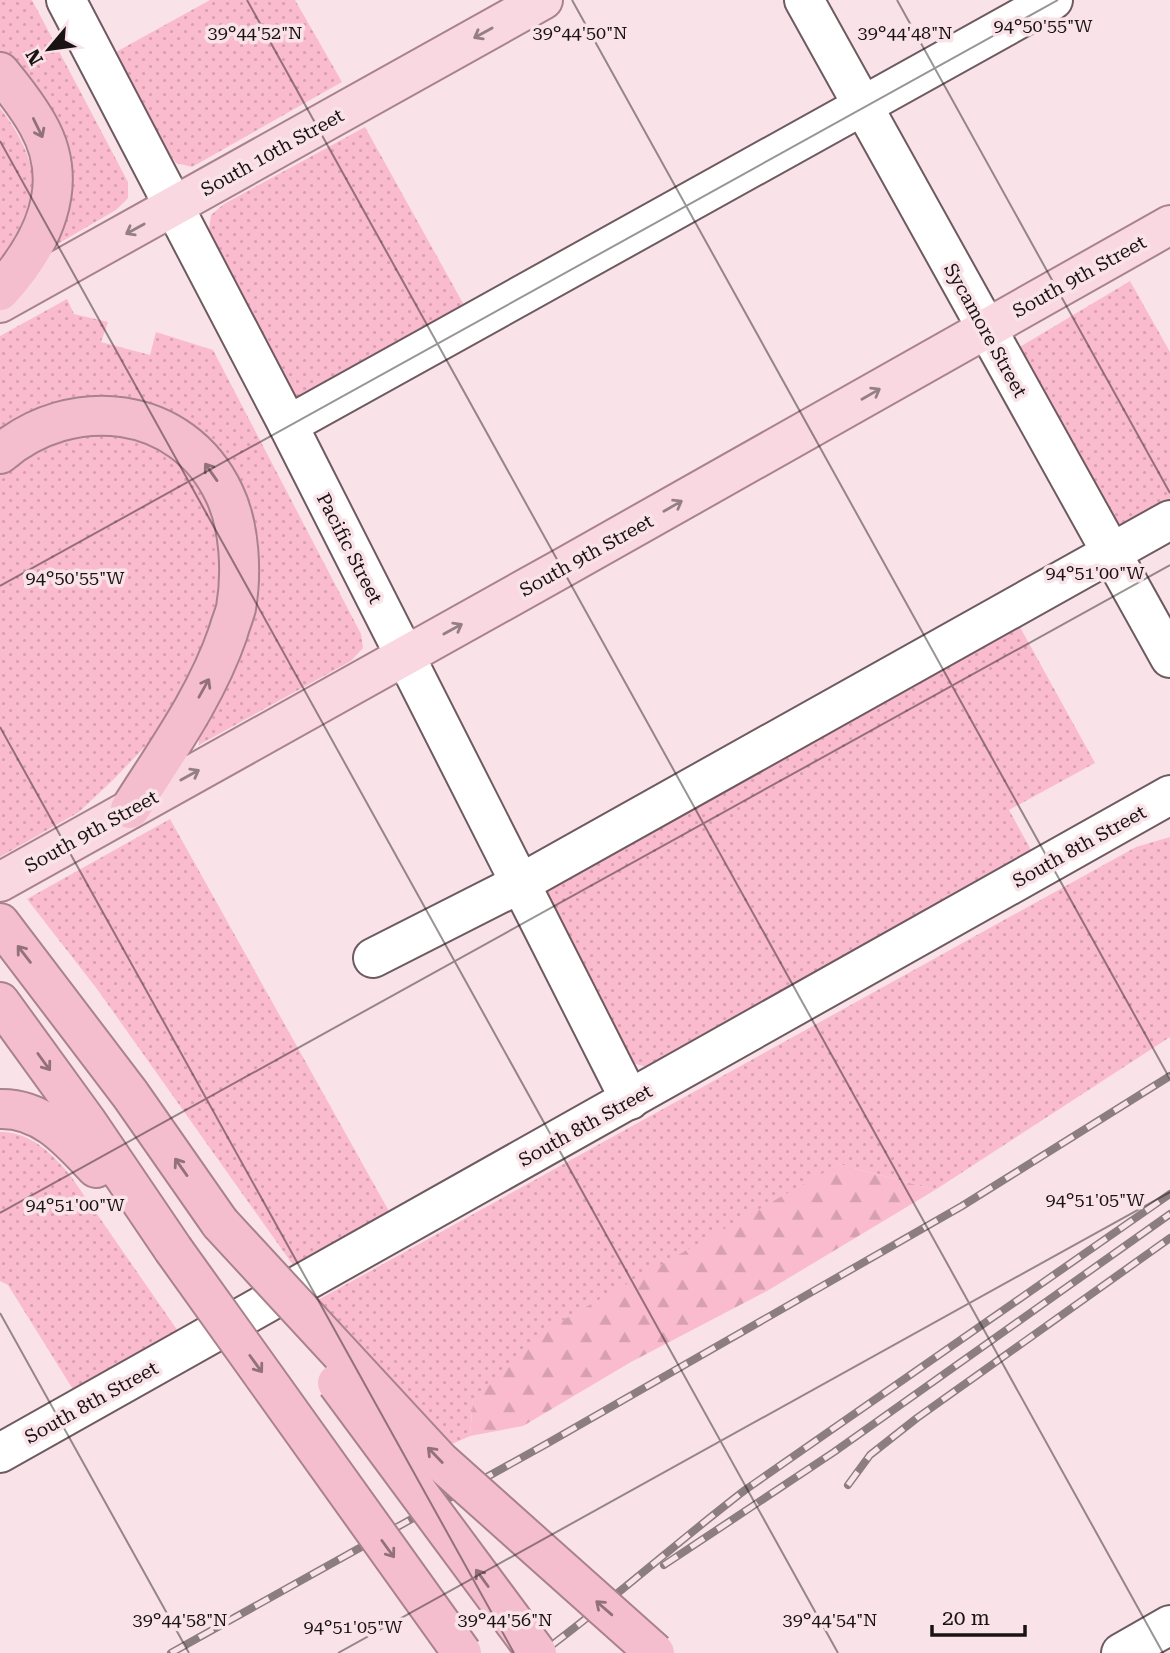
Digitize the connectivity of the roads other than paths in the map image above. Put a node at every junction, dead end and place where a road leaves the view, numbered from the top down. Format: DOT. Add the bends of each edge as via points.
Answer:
graph roads {
  1 [pos="66,0"];
  2 [pos="543,0"];
  3 [pos="804,0"];
  4 [pos="1053,0"];
  5 [pos="0,72"];
  6 [pos="862,105"];
  7 [pos="174,207"];
  8 [pos="1170,225"];
  9 [pos="0,291"];
  10 [pos="0,303"];
  11 [pos="985,329"];
  12 [pos="288,425"];
  13 [pos="0,454"];
  14 [pos="1170,520"];
  15 [pos="1111,554"];
  16 [pos="404,656"];
  17 [pos="1170,658"];
  18 [pos="1170,795"];
  19 [pos="130,808"];
  20 [pos="0,882"];
  21 [pos="521,883"];
  22 [pos="0,923"];
  23 [pos="373,958"];
  24 [pos="2,1004"];
  25 [pos="630,1100"];
  26 [pos="0,1108"];
  27 [pos="220,1223"];
  28 [pos="173,1249"];
  29 [pos="0,1453"];
  30 [pos="1170,1625"];
  31 [pos="462,1653"];
  32 [pos="537,1653"];
  33 [pos="655,1653"];
  34 [pos="1121,1653"];
  1 -- 7 [label="street, Pacific Street"];
  2 -- 7 [label="main road, South 10th Street, one-way"];
  3 -- 6 [label="street, Sycamore Street"];
  4 -- 6 [label="street"];
  5 -- 9 [label="highway, one-way" via="39,127 49,154 53,187 38,241"];
  6 -- 11 [label="street, Sycamore Street"];
  6 -- 12 [label="street"];
  7 -- 10 [label="main road, South 10th Street, one-way"];
  7 -- 12 [label="street, Pacific Street"];
  8 -- 11 [label="main road, South 9th Street"];
  11 -- 15 [label="street, Sycamore Street"];
  16 -- 11 [label="main road, South 9th Street, one-way"];
  12 -- 16 [label="street, Pacific Street"];
  19 -- 13 [label="highway, one-way" via="218,663 236,609 234,523 225,494 209,468 172,436 144,422 116,416 88,414 60,420 36,428"];
  14 -- 15 [label="street"];
  15 -- 17 [label="street, Sycamore Street"];
  15 -- 21 [label="street"];
  19 -- 16 [label="main road, South 9th Street, one-way"];
  16 -- 21 [label="street, Pacific Street"];
  18 -- 25 [label="street, South 8th Street"];
  19 -- 20 [label="main road, South 9th Street"];
  21 -- 23 [label="street"];
  21 -- 25 [label="street, Pacific Street"];
  27 -- 22 [label="highway, one-way" via="130,1094"];
  24 -- 28 [label="highway, one-way"];
  25 -- 29 [label="street, South 8th Street"];
  26 -- 28 [label="highway" via="37,1116 63,1133"];
  32 -- 27 [label="highway, one-way, bridge"];
  33 -- 27 [label="highway, one-way, bridge" via="440,1461"];
  28 -- 31 [label="highway, one-way, bridge"];
  30 -- 34 [label="street"];
}
